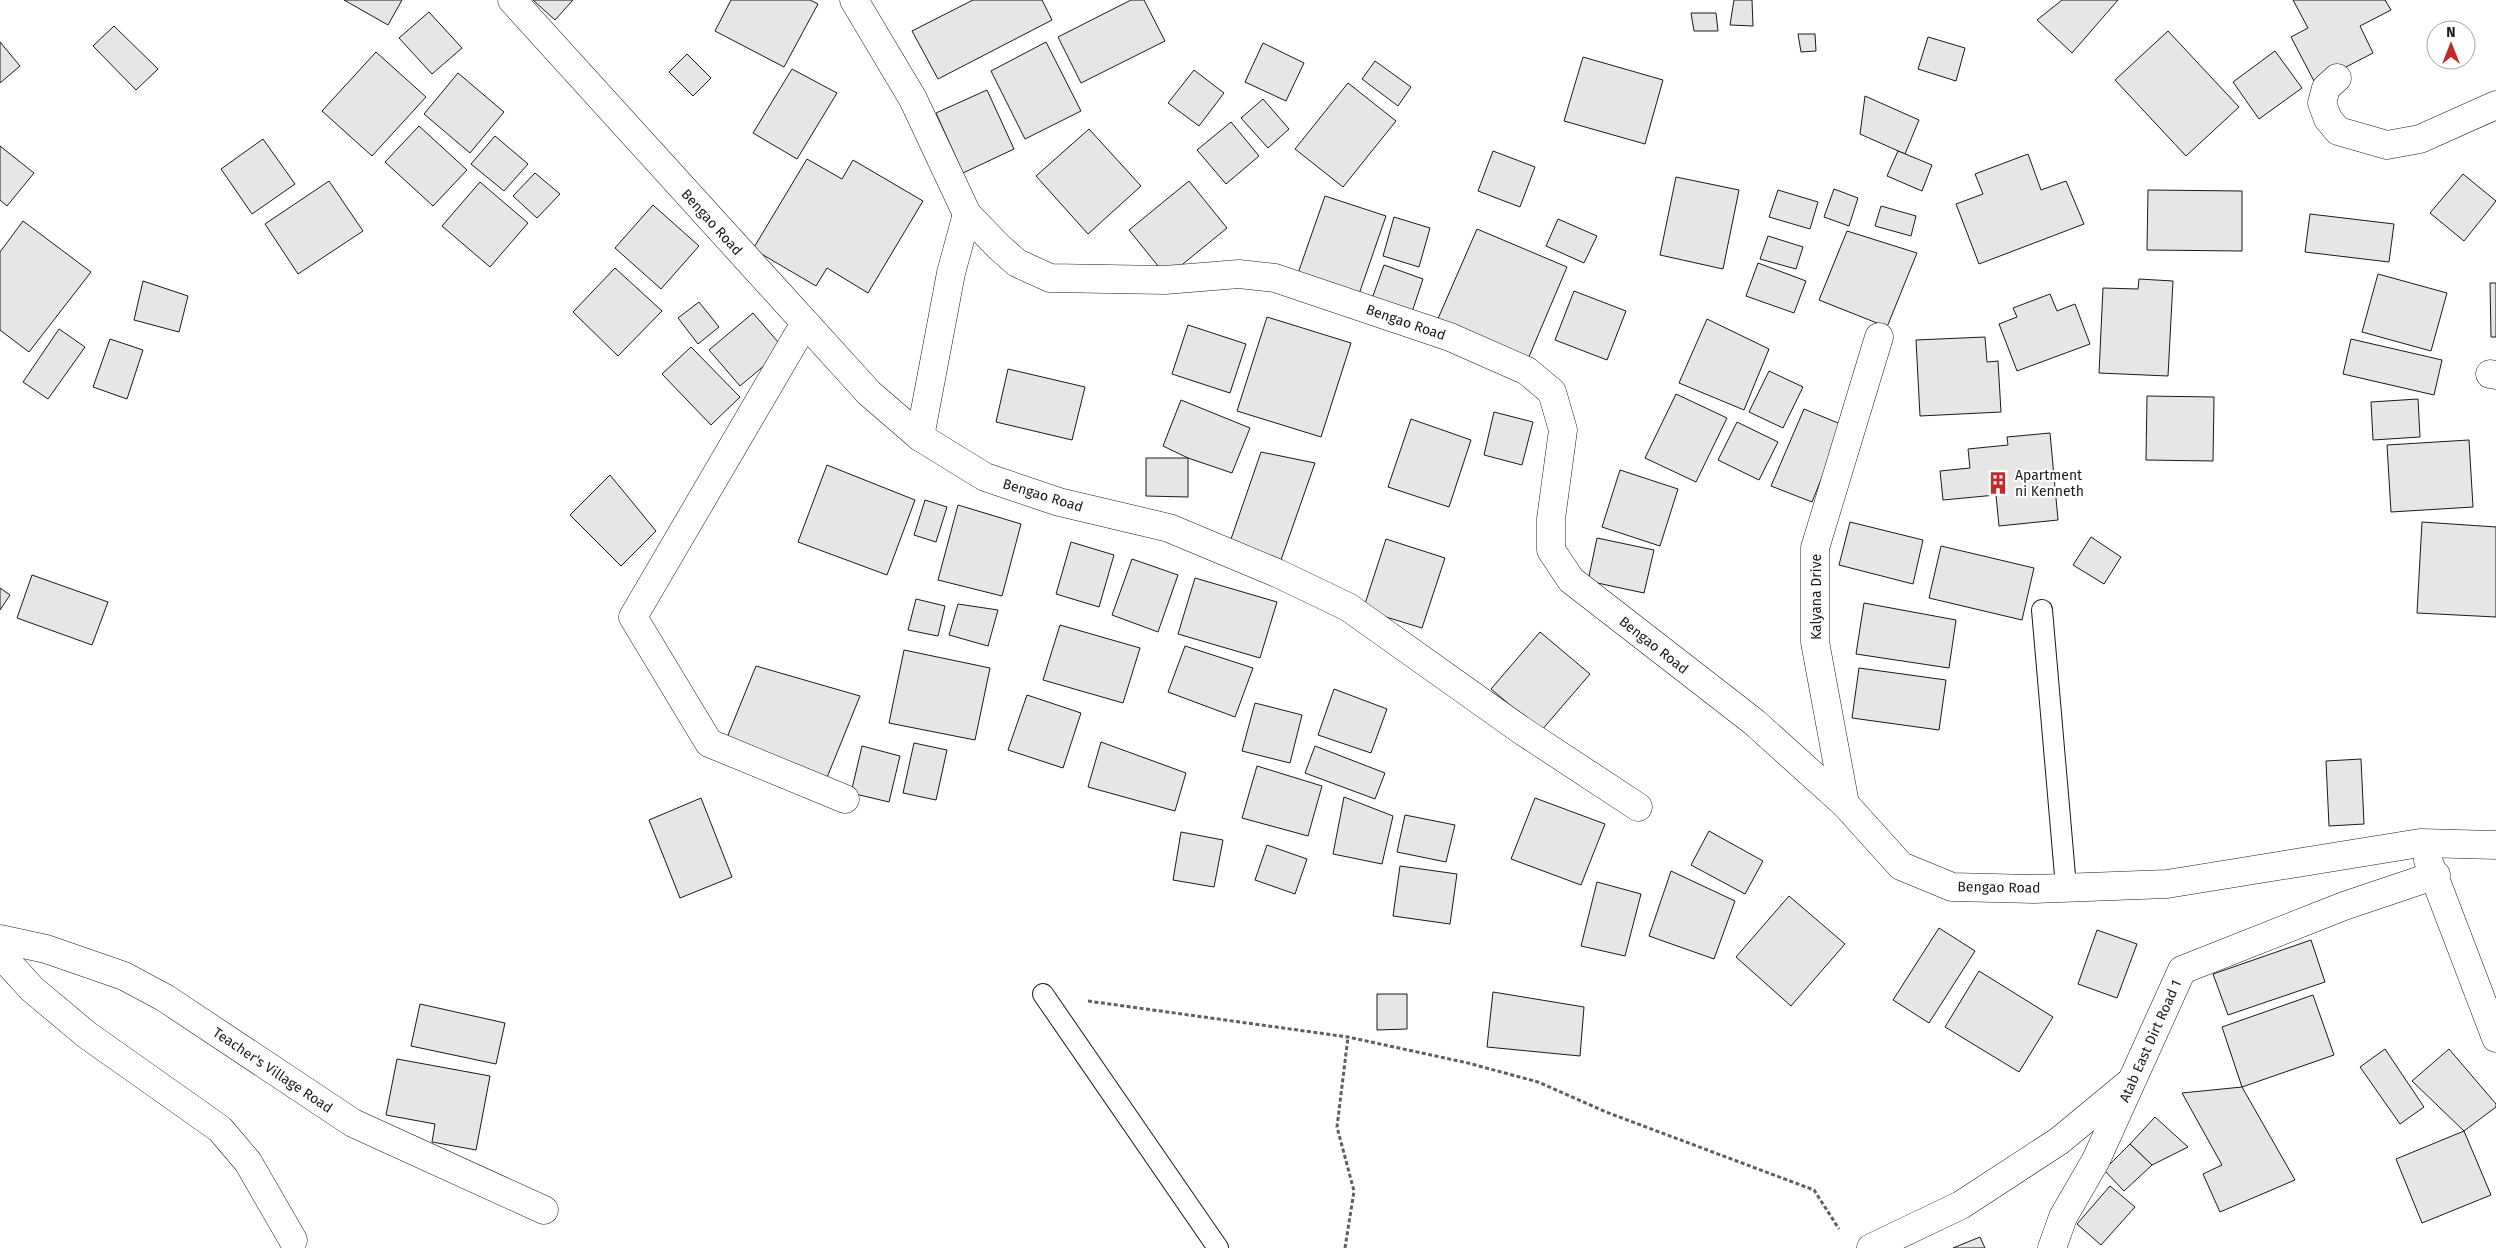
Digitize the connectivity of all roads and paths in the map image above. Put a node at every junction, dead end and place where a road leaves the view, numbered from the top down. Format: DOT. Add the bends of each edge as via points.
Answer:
graph roads {
  1 [pos="512,0"];
  2 [pos="854,0"];
  3 [pos="2338,78"];
  4 [pos="2496,105"];
  5 [pos="968,214"];
  6 [pos="804,323"];
  7 [pos="1879,337"];
  8 [pos="920,437"];
  9 [pos="2042,610"];
  10 [pos="845,799"];
  11 [pos="1845,804"];
  12 [pos="1638,807"];
  13 [pos="2420,843"];
  14 [pos="2496,845"];
  15 [pos="2436,875"];
  16 [pos="2066,887"];
  17 [pos="0,939"];
  18 [pos="0,954"];
  19 [pos="1043,994"];
  20 [pos="1348,1037"];
  21 [pos="2496,1038"];
  22 [pos="2135,1078"];
  23 [pos="544,1210"];
  24 [pos="1840,1231"];
  25 [pos="293,1240"];
  26 [pos="1218,1248"];
  27 [pos="1345,1248"];
  28 [pos="1871,1248"];
  29 [pos="2052,1248"];
  1 -- 6 [label="street, Bengao Road"];
  2 -- 5 [label="street, Bengao Road" via="913,99"];
  3 -- 4 [label="street" via="2326,88 2322,104 2328,118 2338,131 2386,145 2420,138"];
  5 -- 8 [label="street" via="951,273"];
  5 -- 11 [label="street, Bengao Road" via="1017,263 1050,278 1165,280 1239,274 1275,278 1450,337 1527,371 1552,392 1563,430 1551,519 1551,550 1571,580 1754,722"];
  6 -- 8 [label="street, Bengao Road" via="869,393"];
  6 -- 10 [label="street" via="633,617 709,743"];
  7 -- 11 [label="street, Kalyana Drive" via="1815,548 1815,642"];
  8 -- 12 [label="street, Bengao Road" via="985,477 1058,502 1169,528 1277,572 1348,607 1521,730"];
  9 -- 16 [label="lane"];
  11 -- 16 [label="street, Bengao Road" via="1901,866 1952,887"];
  13 -- 14 [label="street, Bengao Road"];
  13 -- 15 [label="street"];
  13 -- 16 [label="street, Bengao Road" via="2167,884"];
  15 -- 21 [label="street"];
  15 -- 22 [label="street, Atab East Dirt Road 1" via="2344,906 2182,970"];
  17 -- 23 [label="street, Teacher's Village Road" via="46,949 124,976 174,1003 353,1123"];
  18 -- 25 [label="street" via="32,989 87,1035 220,1129 248,1162"];
  19 -- 20 [label="path"];
  19 -- 26 [label="lane"];
  20 -- 24 [label="path" via="1538,1082 1606,1112 1814,1190"];
  20 -- 27 [label="path" via="1337,1127 1354,1191"];
  22 -- 28 [label="street" via="2059,1141 1961,1205"];
  22 -- 29 [label="street, Atab East Dirt Road 1" via="2096,1160 2064,1217"];
}
